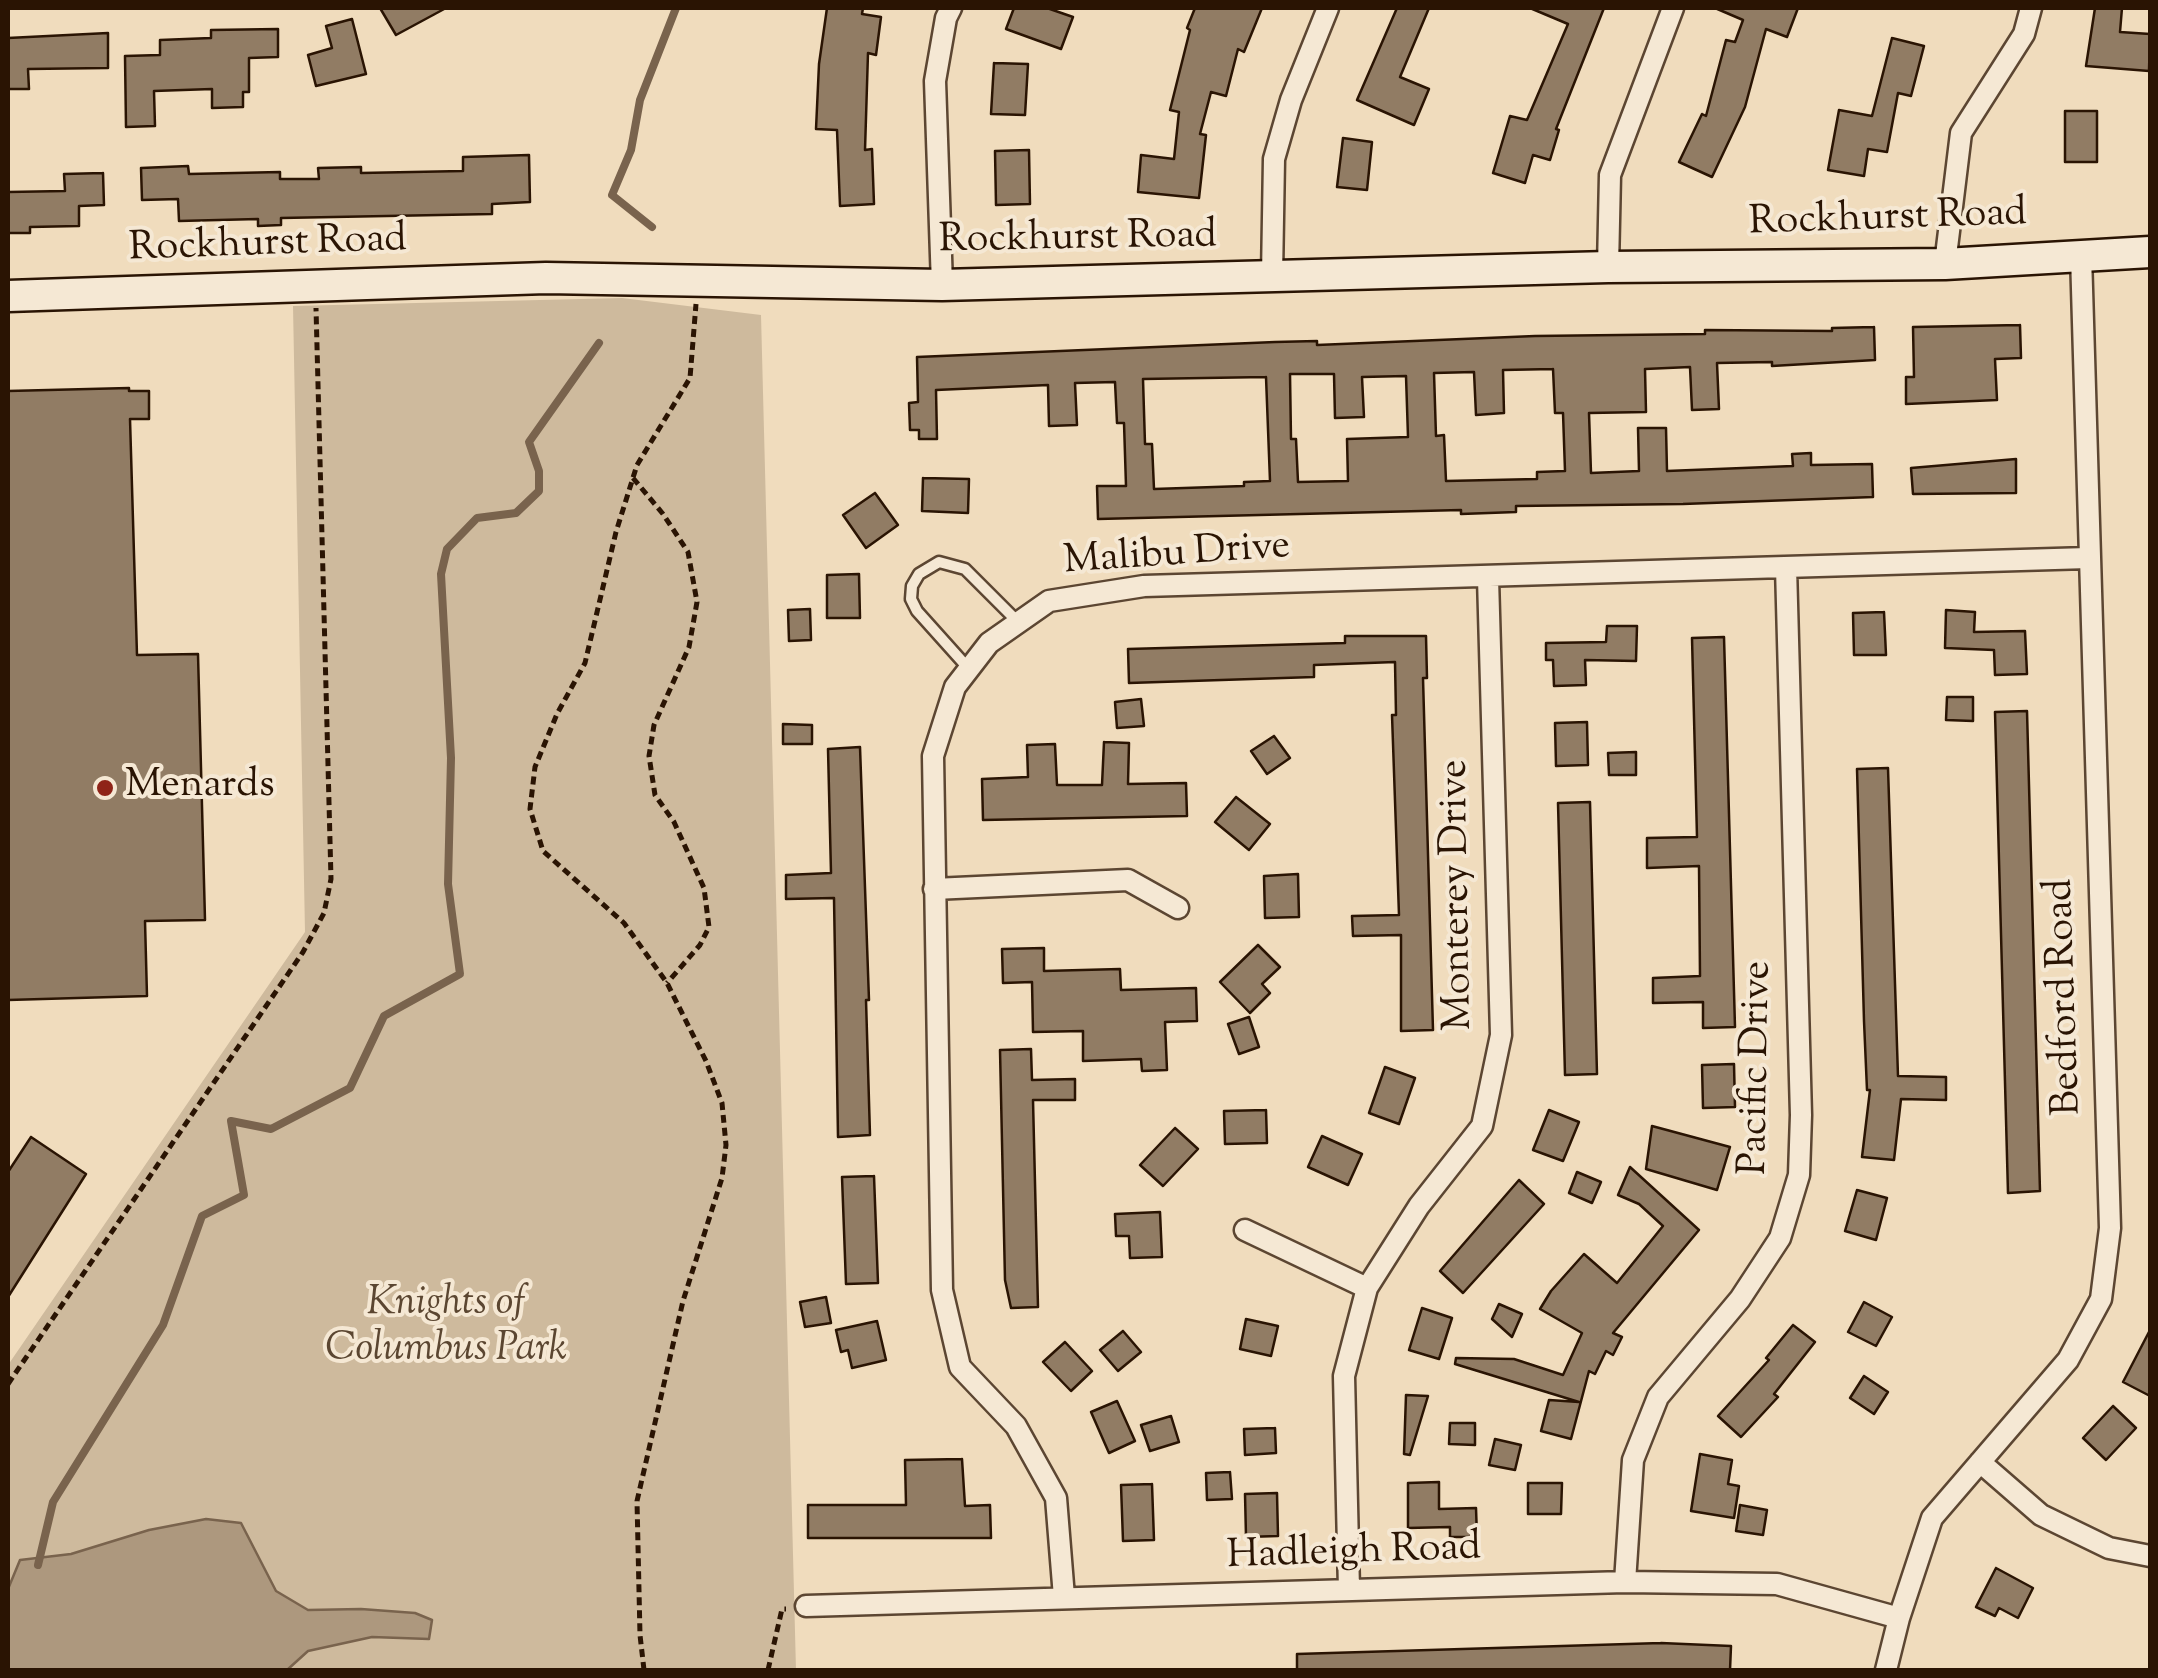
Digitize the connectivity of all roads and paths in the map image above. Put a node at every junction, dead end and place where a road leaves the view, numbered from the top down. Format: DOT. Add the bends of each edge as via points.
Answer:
graph roads {
  1 [pos="951,8"];
  2 [pos="1328,8"];
  3 [pos="1674,8"];
  4 [pos="2030,8"];
  5 [pos="2150,252"];
  6 [pos="2081,255"];
  7 [pos="1944,264"];
  8 [pos="1608,267"];
  9 [pos="1272,276"];
  10 [pos="696,280"];
  11 [pos="316,285"];
  12 [pos="942,285"];
  13 [pos="8,296"];
  14 [pos="633,478"];
  15 [pos="2088,558"];
  16 [pos="1786,567"];
  17 [pos="1488,578"];
  18 [pos="1018,622"];
  19 [pos="969,669"];
  20 [pos="934,889"];
  21 [pos="1178,908"];
  22 [pos="667,983"];
  23 [pos="1245,1230"];
  24 [pos="1367,1288"];
  25 [pos="8,1384"];
  26 [pos="1980,1462"];
  27 [pos="2150,1556"];
  28 [pos="1624,1582"];
  29 [pos="1349,1590"];
  30 [pos="1064,1597"];
  31 [pos="806,1606"];
  32 [pos="1898,1618"];
  33 [pos="644,1670"];
  34 [pos="768,1670"];
  35 [pos="1886,1670"];
  1 -- 12 [label="street" via="935,82"];
  2 -- 9 [label="street" via="1274,159"];
  3 -- 8 [label="street" via="1610,175"];
  4 -- 7 [label="street" via="2024,34 1961,132"];
  5 -- 6 [label="street, Rockhurst Road"];
  6 -- 7 [label="street, Rockhurst Road"];
  6 -- 15 [label="street, Bedford Road"];
  7 -- 8 [label="street, Rockhurst Road"];
  8 -- 9 [label="street, Rockhurst Road"];
  9 -- 12 [label="street, Rockhurst Road"];
  10 -- 11 [label="street, Rockhurst Road"];
  10 -- 12 [label="street, Rockhurst Road"];
  10 -- 14 [label="path" via="690,378"];
  11 -- 13 [label="street, Rockhurst Road"];
  11 -- 25 [label="path" via="331,878 324,914"];
  14 -- 22 [label="path" via="688,552 698,602 689,647 654,724 649,756 655,795 704,888 709,927"];
  14 -- 22 [label="path" via="586,663 535,767 530,810 542,851 624,923"];
  15 -- 16 [label="street, Malibu Drive"];
  15 -- 26 [label="street, Bedford Road" via="2110,1228 2102,1299 2068,1360"];
  16 -- 17 [label="street, Malibu Drive"];
  16 -- 28 [label="street, Pacific Drive" via="1799,1175 1780,1238 1740,1299 1658,1397 1633,1460"];
  17 -- 18 [label="street, Malibu Drive" via="1144,586 1050,601"];
  17 -- 24 [label="street, Monterey Drive" via="1501,1035 1482,1126 1419,1206"];
  18 -- 19 [label="street, Malibu Drive" via="988,643"];
  18 -- 19 [label="lane" via="965,568 939,562 918,574 911,598 917,611"];
  19 -- 20 [label="street, Malibu Drive" via="955,687 932,756"];
  20 -- 21 [label="street" via="1128,880"];
  20 -- 30 [label="street, Malibu Drive" via="942,1290 960,1367 1016,1426 1056,1498"];
  22 -- 33 [label="path" via="722,1103 726,1145 637,1501"];
  23 -- 24 [label="street"];
  24 -- 29 [label="street, Monterey Drive" via="1344,1376"];
  26 -- 27 [label="street" via="2041,1515 2109,1548"];
  26 -- 32 [label="street, Bedford Road" via="1932,1518"];
  28 -- 29 [label="street, Hadleigh Road"];
  28 -- 32 [label="street, Hadleigh Road" via="1776,1584"];
  29 -- 30 [label="street, Hadleigh Road"];
  30 -- 31 [label="street, Hadleigh Road"];
  31 -- 34 [label="path" via="782,1609"];
  32 -- 35 [label="street, Bedford Road"];
}
